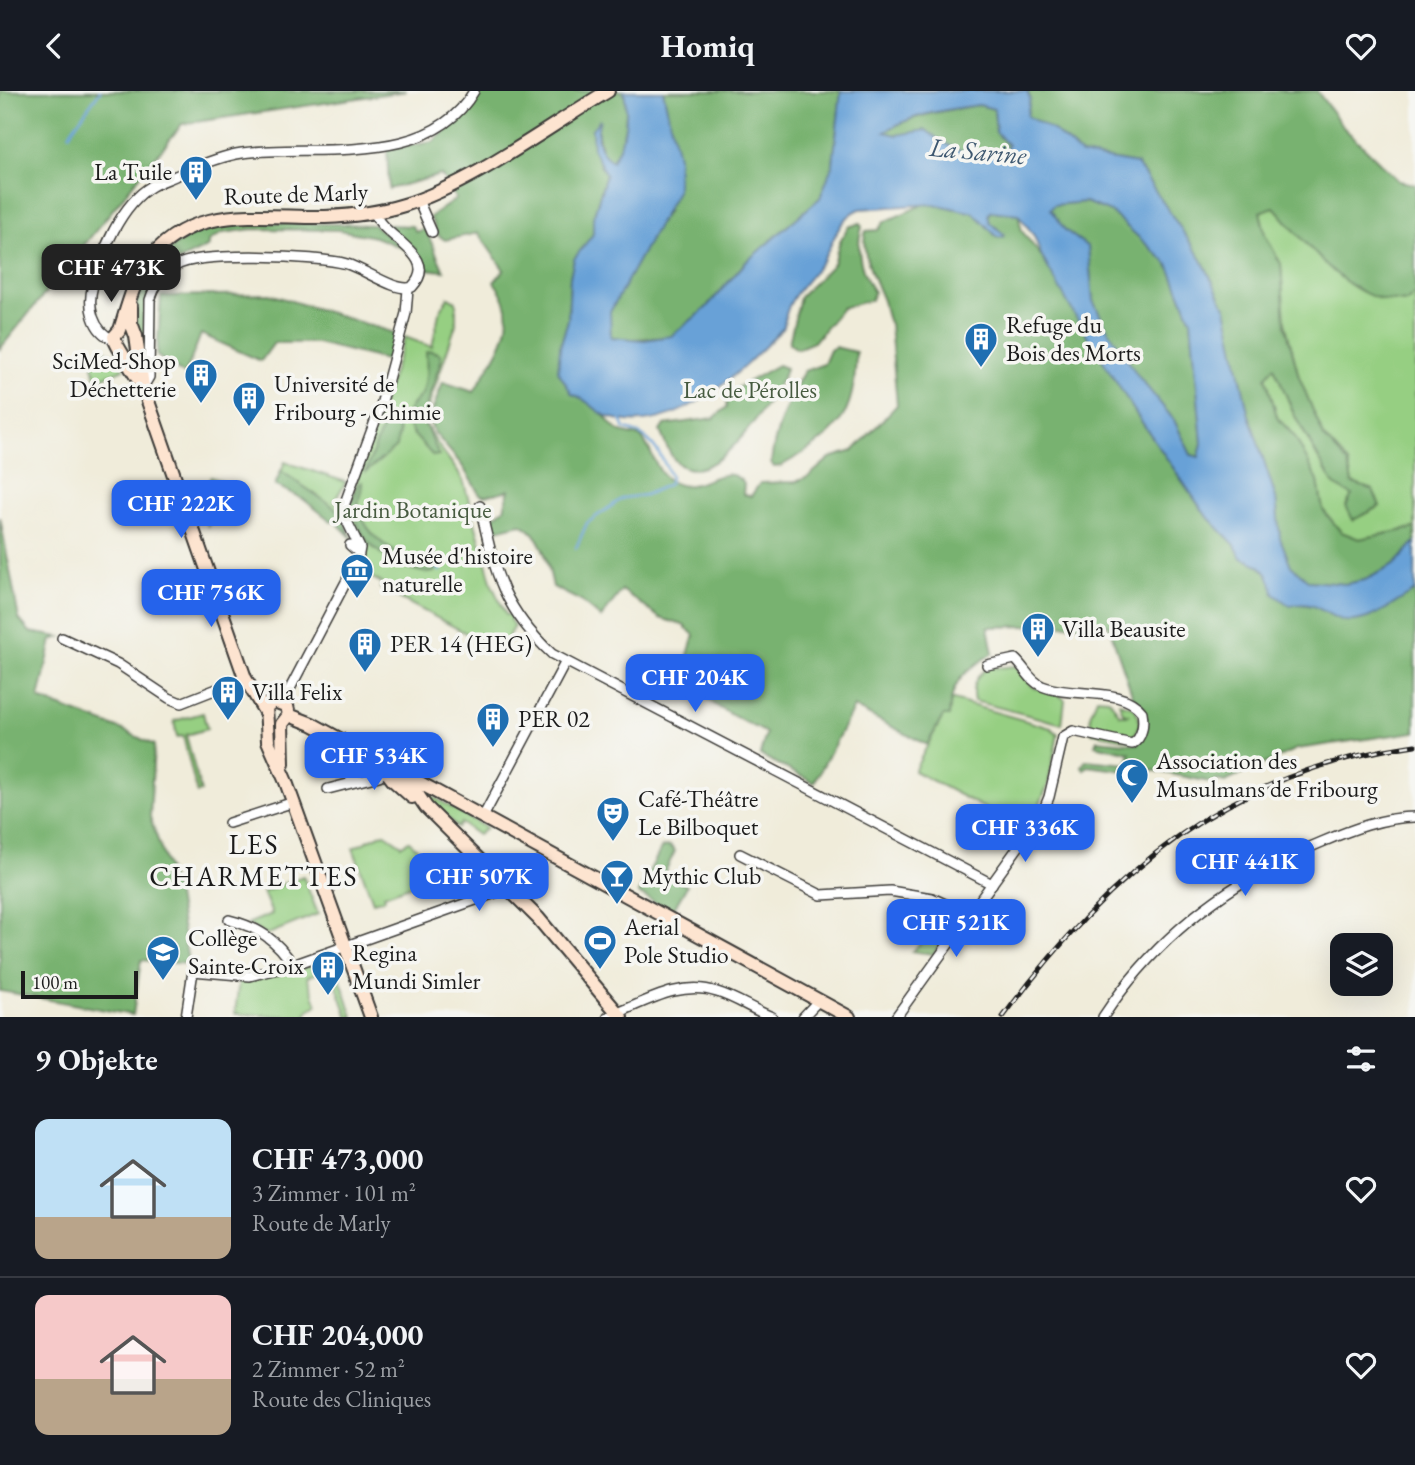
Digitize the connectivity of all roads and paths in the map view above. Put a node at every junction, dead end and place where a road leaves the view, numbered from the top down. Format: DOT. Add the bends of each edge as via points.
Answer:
graph roads {
  1 [pos="474,91"];
  2 [pos="608,91"];
  3 [pos="418,200"];
  4 [pos="375,213"];
  5 [pos="432,232"];
  6 [pos="408,289"];
  7 [pos="122,338"];
  8 [pos="143,387"];
  9 [pos="480,506"];
  10 [pos="350,545"];
  11 [pos="358,552"];
  12 [pos="62,638"];
  13 [pos="565,663"];
  14 [pos="987,665"];
  15 [pos="245,678"];
  16 [pos="272,709"];
  17 [pos="285,720"];
  18 [pos="363,752"];
  19 [pos="384,766"];
  20 [pos="402,772"];
  21 [pos="286,782"];
  22 [pos="348,783"];
  23 [pos="328,789"];
  24 [pos="293,802"];
  25 [pos="426,807"];
  26 [pos="483,817"];
  27 [pos="1415,817"];
  28 [pos="229,823"];
  29 [pos="740,854"];
  30 [pos="992,884"];
  31 [pos="509,888"];
  32 [pos="969,915"];
  33 [pos="229,920"];
  34 [pos="346,946"];
  35 [pos="293,965"];
  36 [pos="818,1000"];
  37 [pos="615,1016"];
  38 [pos="186,1017"];
  39 [pos="371,1017"];
  40 [pos="772,1017"];
  41 [pos="803,1017"];
  42 [pos="849,1017"];
  43 [pos="896,1017"];
  44 [pos="1104,1017"];
  1 -- 7 [label="street" via="455,116 416,138 380,145 240,153 151,186 111,238 92,286 95,322 105,336"];
  2 -- 3 [label="main road, Route de Marly"];
  3 -- 4 [label="main road, Route de Marly"];
  3 -- 5 [label="street"];
  4 -- 6 [label="street" via="378,223 418,259 419,278"];
  4 -- 7 [label="main road, Route de Marly" via="241,215 205,220 181,231 146,265 133,292"];
  6 -- 8 [label="street" via="344,263 304,257 220,258 176,266 153,290 150,300 149,377"];
  6 -- 11 [label="street" via="381,405 342,511"];
  7 -- 8 [label="main road"];
  7 -- 8 [label="main road, Route de Marly" via="135,345"];
  8 -- 15 [label="main road"];
  9 -- 13 [label="street" via="500,585 511,609 541,644"];
  10 -- 11 [label="street"];
  11 -- 16 [label="street" via="334,606"];
  12 -- 15 [label="street" via="118,664 181,703"];
  13 -- 26 [label="street"];
  13 -- 30 [label="street"];
  14 -- 30 [label="street" via="1015,659 1043,687 1128,700 1143,719 1132,744 1066,733 1042,814"];
  15 -- 16 [label="main road"];
  16 -- 17 [label="main road"];
  16 -- 17 [label="main road" via="274,724"];
  16 -- 21 [label="main road" via="268,741"];
  17 -- 18 [label="main road"];
  17 -- 21 [label="main road" via="281,756"];
  18 -- 19 [label="main road"];
  18 -- 22 [label="street" via="357,775"];
  19 -- 20 [label="main road"];
  19 -- 22 [label="street" via="379,776"];
  19 -- 25 [label="main road"];
  20 -- 25 [label="main road"];
  20 -- 26 [label="main road"];
  21 -- 24 [label="main road"];
  22 -- 23 [label="street"];
  24 -- 28 [label="street"];
  24 -- 34 [label="main road"];
  25 -- 31 [label="main road"];
  26 -- 36 [label="main road"];
  27 -- 44 [label="street" via="1337,836 1281,859 1219,896 1147,960"];
  29 -- 32 [label="street" via="811,892 901,893 932,898"];
  30 -- 32 [label="street"];
  31 -- 34 [label="street"];
  31 -- 37 [label="main road" via="571,955"];
  32 -- 43 [label="street"];
  33 -- 35 [label="street" via="260,931 277,943"];
  34 -- 35 [label="street"];
  34 -- 39 [label="main road"];
  35 -- 38 [label="street" via="250,976 193,971"];
  36 -- 41 [label="street"];
  36 -- 42 [label="main road"];
  37 -- 40 [label="street" via="657,996 702,988"];
}
